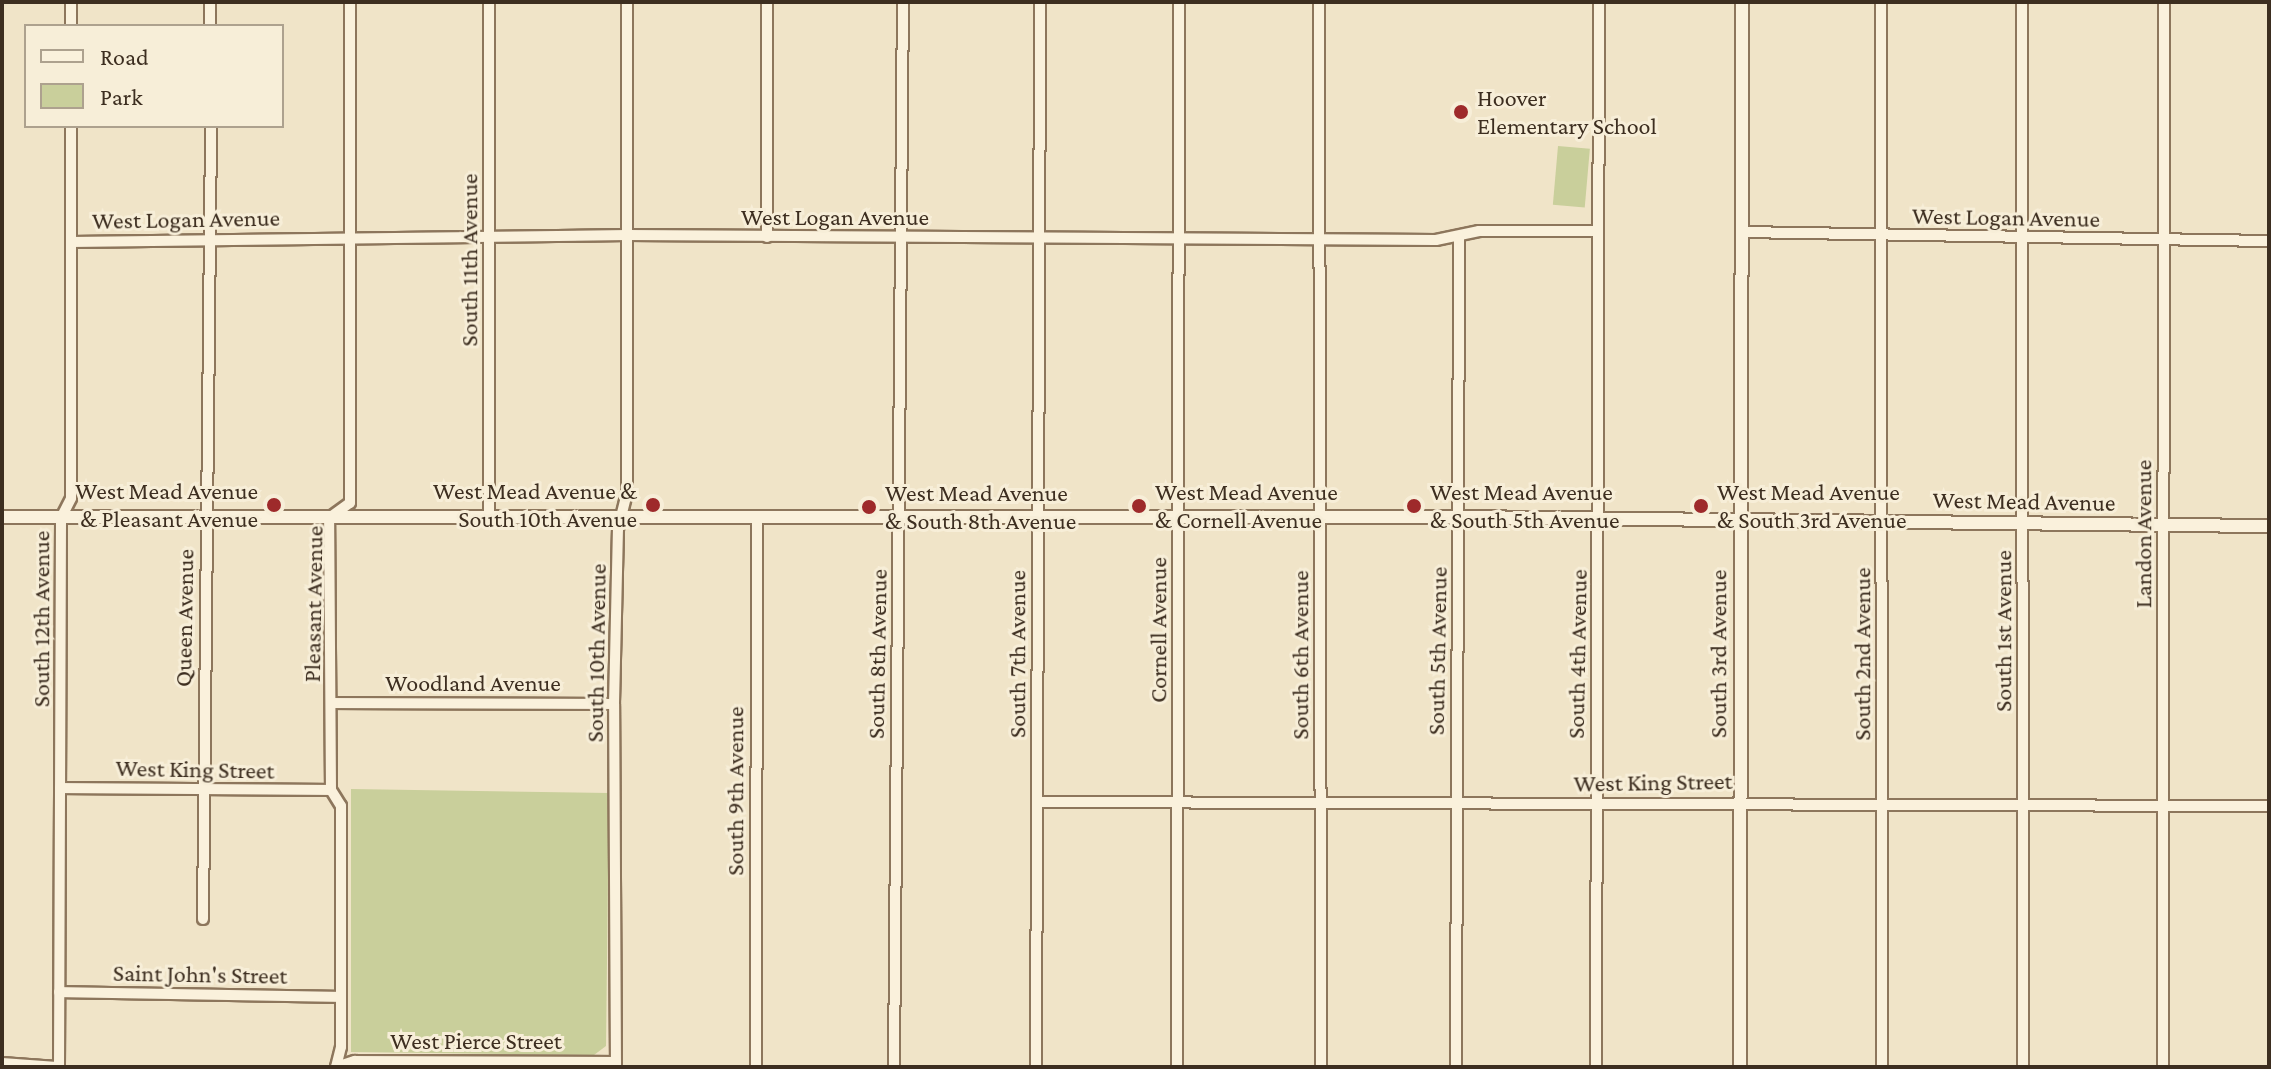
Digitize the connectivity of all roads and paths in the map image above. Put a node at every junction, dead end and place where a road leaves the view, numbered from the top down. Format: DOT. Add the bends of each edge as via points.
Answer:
graph roads {
  1 [pos="71,2"];
  2 [pos="210,2"];
  3 [pos="350,2"];
  4 [pos="489,2"];
  5 [pos="627,2"];
  6 [pos="767,2"];
  7 [pos="903,2"];
  8 [pos="1040,2"];
  9 [pos="1179,2"];
  10 [pos="1319,2"];
  11 [pos="1599,2"];
  12 [pos="1742,2"];
  13 [pos="1881,2"];
  14 [pos="2022,2"];
  15 [pos="2164,2"];
  16 [pos="71,24"];
  17 [pos="210,24"];
  18 [pos="71,128"];
  19 [pos="211,128"];
  20 [pos="1597,231"];
  21 [pos="1741,232"];
  22 [pos="1881,234"];
  23 [pos="628,235"];
  24 [pos="350,236"];
  25 [pos="490,236"];
  26 [pos="902,236"];
  27 [pos="1459,236"];
  28 [pos="767,237"];
  29 [pos="2022,237"];
  30 [pos="1179,239"];
  31 [pos="1039,240"];
  32 [pos="2164,240"];
  33 [pos="211,241"];
  34 [pos="1317,241"];
  35 [pos="2269,241"];
  36 [pos="71,242"];
  37 [pos="757,516"];
  38 [pos="2,517"];
  39 [pos="489,517"];
  40 [pos="623,517"];
  41 [pos="1038,517"];
  42 [pos="1319,517"];
  43 [pos="1459,517"];
  44 [pos="61,518"];
  45 [pos="206,518"];
  46 [pos="329,518"];
  47 [pos="898,518"];
  48 [pos="1178,518"];
  49 [pos="1599,519"];
  50 [pos="1741,520"];
  51 [pos="1882,520"];
  52 [pos="2022,524"];
  53 [pos="2163,524"];
  54 [pos="2269,526"];
  55 [pos="332,703"];
  56 [pos="614,704"];
  57 [pos="60,788"];
  58 [pos="200,790"];
  59 [pos="331,790"];
  60 [pos="1740,801"];
  61 [pos="1881,801"];
  62 [pos="1037,802"];
  63 [pos="1321,802"];
  64 [pos="1178,803"];
  65 [pos="1454,803"];
  66 [pos="1595,803"];
  67 [pos="2024,803"];
  68 [pos="2163,804"];
  69 [pos="2269,806"];
  70 [pos="203,919"];
  71 [pos="59,992"];
  72 [pos="340,997"];
  73 [pos="2,1063"];
  74 [pos="616,1064"];
  75 [pos="58,1067"];
  76 [pos="336,1067"];
  77 [pos="756,1067"];
  78 [pos="894,1067"];
  79 [pos="1036,1067"];
  80 [pos="1177,1067"];
  81 [pos="1321,1067"];
  82 [pos="1456,1067"];
  83 [pos="1596,1067"];
  84 [pos="1740,1067"];
  85 [pos="1882,1067"];
  86 [pos="2023,1067"];
  87 [pos="2163,1067"];
  1 -- 16 [label="street"];
  2 -- 17 [label="street"];
  3 -- 24 [label="street, Pleasant Avenue"];
  4 -- 25 [label="street, South 11th Avenue"];
  5 -- 23 [label="street, South 10th Avenue"];
  6 -- 28 [label="street"];
  7 -- 26 [label="street, South 8th Avenue"];
  8 -- 31 [label="street, South 7th Avenue"];
  9 -- 30 [label="street, Cornell Avenue"];
  10 -- 34 [label="street, South 6th Avenue"];
  11 -- 20 [label="street, South 4th Avenue"];
  12 -- 21 [label="street, South 3rd Avenue"];
  13 -- 22 [label="street, South 2nd Avenue"];
  14 -- 29 [label="street, South 1st Avenue"];
  15 -- 32 [label="street, Landon Avenue"];
  18 -- 36 [label="street, South 12th Avenue"];
  19 -- 33 [label="street, Queen Avenue"];
  20 -- 27 [label="street, West Logan Avenue" via="1479,231"];
  20 -- 49 [label="street, South 4th Avenue"];
  21 -- 22 [label="street, West Logan Avenue"];
  21 -- 50 [label="street, South 3rd Avenue"];
  22 -- 29 [label="street, West Logan Avenue"];
  22 -- 51 [label="street, South 2nd Avenue"];
  23 -- 25 [label="street, West Logan Avenue"];
  23 -- 28 [label="street, West Logan Avenue"];
  23 -- 40 [label="street, South 10th Avenue"];
  24 -- 25 [label="street, West Logan Avenue"];
  24 -- 33 [label="street, West Logan Avenue"];
  24 -- 46 [label="street, Pleasant Avenue" via="350,503"];
  25 -- 39 [label="street, South 11th Avenue"];
  26 -- 28 [label="street, West Logan Avenue"];
  26 -- 31 [label="street, West Logan Avenue"];
  26 -- 47 [label="street, South 8th Avenue"];
  27 -- 34 [label="street, West Logan Avenue"];
  27 -- 43 [label="street, South 5th Avenue"];
  29 -- 32 [label="street, West Logan Avenue"];
  29 -- 52 [label="street, South 1st Avenue"];
  30 -- 31 [label="street, West Logan Avenue"];
  30 -- 34 [label="street, West Logan Avenue"];
  30 -- 48 [label="street, Cornell Avenue"];
  31 -- 41 [label="street, South 7th Avenue"];
  32 -- 35 [label="street, West Logan Avenue"];
  32 -- 53 [label="street, Landon Avenue"];
  33 -- 36 [label="street, West Logan Avenue"];
  33 -- 45 [label="street, Queen Avenue"];
  34 -- 42 [label="street, South 6th Avenue"];
  36 -- 44 [label="street, South 12th Avenue" via="71,498"];
  37 -- 40 [label="street, West Mead Avenue"];
  37 -- 47 [label="street, West Mead Avenue"];
  37 -- 77 [label="street, South 9th Avenue"];
  38 -- 44 [label="street, West Mead Avenue"];
  39 -- 40 [label="street, West Mead Avenue"];
  39 -- 46 [label="street, West Mead Avenue"];
  40 -- 56 [label="street, South 10th Avenue" via="618,529"];
  41 -- 47 [label="street, West Mead Avenue"];
  41 -- 48 [label="street, West Mead Avenue"];
  41 -- 62 [label="street, South 7th Avenue"];
  42 -- 43 [label="street, West Mead Avenue"];
  42 -- 48 [label="street, West Mead Avenue"];
  42 -- 63 [label="street, South 6th Avenue"];
  43 -- 49 [label="street, West Mead Avenue"];
  43 -- 65 [label="street, South 5th Avenue"];
  44 -- 45 [label="street, West Mead Avenue"];
  44 -- 57 [label="street, South 12th Avenue"];
  45 -- 46 [label="street, West Mead Avenue"];
  45 -- 58 [label="street, Queen Avenue"];
  46 -- 55 [label="street, Pleasant Avenue"];
  47 -- 78 [label="street, South 8th Avenue"];
  48 -- 64 [label="street, Cornell Avenue"];
  49 -- 50 [label="street, West Mead Avenue"];
  49 -- 66 [label="street, South 4th Avenue"];
  50 -- 51 [label="street, West Mead Avenue"];
  50 -- 60 [label="street, South 3rd Avenue"];
  51 -- 52 [label="street, West Mead Avenue"];
  51 -- 61 [label="street, South 2nd Avenue"];
  52 -- 53 [label="street, West Mead Avenue"];
  52 -- 67 [label="street, South 1st Avenue"];
  53 -- 54 [label="street, West Mead Avenue"];
  53 -- 68 [label="street, Landon Avenue"];
  55 -- 56 [label="street, Woodland Avenue"];
  55 -- 59 [label="street, Pleasant Avenue"];
  56 -- 74 [label="street, South 10th Avenue"];
  57 -- 58 [label="street, West King Street"];
  57 -- 71 [label="street, South 12th Avenue"];
  58 -- 59 [label="street, West King Street"];
  58 -- 70 [label="street, Queen Avenue"];
  59 -- 72 [label="street, Pleasant Avenue" via="341,806"];
  60 -- 61 [label="street, West King Street"];
  60 -- 66 [label="street, West King Street"];
  60 -- 84 [label="street, South 3rd Avenue"];
  61 -- 67 [label="street, West King Street"];
  61 -- 85 [label="street, South 2nd Avenue"];
  62 -- 64 [label="street, West King Street"];
  62 -- 79 [label="street, South 7th Avenue"];
  63 -- 64 [label="street, West King Street"];
  63 -- 65 [label="street, West King Street"];
  63 -- 81 [label="street, South 6th Avenue"];
  64 -- 80 [label="street, Cornell Avenue"];
  65 -- 66 [label="street, West King Street"];
  65 -- 82 [label="street, South 5th Avenue"];
  66 -- 83 [label="street, South 4th Avenue"];
  67 -- 68 [label="street, West King Street"];
  67 -- 86 [label="street, South 1st Avenue"];
  68 -- 69 [label="street, West King Street"];
  68 -- 87 [label="street, Landon Avenue"];
  71 -- 72 [label="street, Saint John's Street"];
  71 -- 75 [label="street, South 12th Avenue"];
  72 -- 76 [label="street, Pleasant Avenue"];
  73 -- 75 [label="street"];
  74 -- 76 [label="street, West Pierce Street" via="355,1061"];
}
